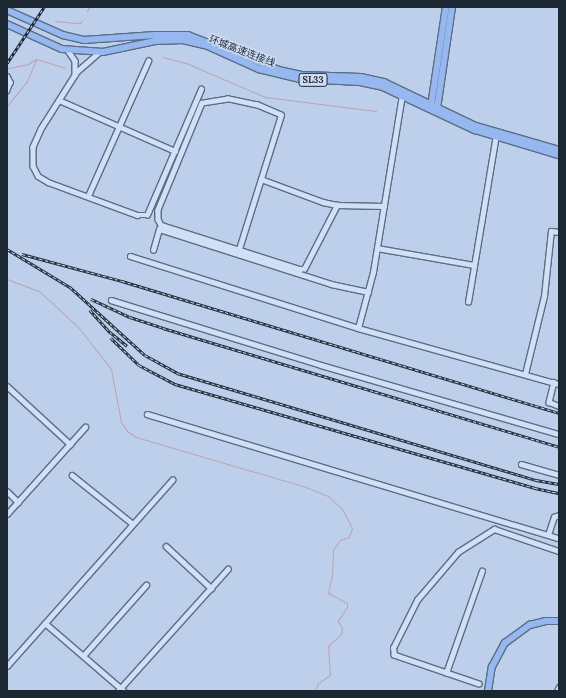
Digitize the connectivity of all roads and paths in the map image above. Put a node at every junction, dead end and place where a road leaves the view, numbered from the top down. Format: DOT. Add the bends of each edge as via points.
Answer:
graph roads {
  1 [pos="446,7"];
  2 [pos="452,7"];
  3 [pos="7,10"];
  4 [pos="7,24"];
  5 [pos="65,49"];
  6 [pos="100,52"];
  7 [pos="148,61"];
  8 [pos="7,76"];
  9 [pos="74,78"];
  10 [pos="201,89"];
  11 [pos="7,90"];
  12 [pos="402,92"];
  13 [pos="59,100"];
  14 [pos="431,106"];
  15 [pos="437,109"];
  16 [pos="120,126"];
  17 [pos="496,135"];
  18 [pos="559,150"];
  19 [pos="175,151"];
  20 [pos="559,155"];
  21 [pos="261,179"];
  22 [pos="88,196"];
  23 [pos="337,205"];
  24 [pos="384,206"];
  25 [pos="559,232"];
  26 [pos="377,248"];
  27 [pos="239,249"];
  28 [pos="153,250"];
  29 [pos="130,256"];
  30 [pos="474,265"];
  31 [pos="368,292"];
  32 [pos="111,300"];
  33 [pos="468,302"];
  34 [pos="358,328"];
  35 [pos="525,374"];
  36 [pos="557,383"];
  37 [pos="7,386"];
  38 [pos="559,406"];
  39 [pos="147,414"];
  40 [pos="86,427"];
  41 [pos="559,434"];
  42 [pos="70,444"];
  43 [pos="520,464"];
  44 [pos="72,475"];
  45 [pos="559,475"];
  46 [pos="172,480"];
  47 [pos="7,490"];
  48 [pos="18,502"];
  49 [pos="7,514"];
  50 [pos="559,515"];
  51 [pos="133,524"];
  52 [pos="548,535"];
  53 [pos="559,538"];
  54 [pos="166,546"];
  55 [pos="559,550"];
  56 [pos="228,568"];
  57 [pos="482,571"];
  58 [pos="146,585"];
  59 [pos="211,588"];
  60 [pos="45,623"];
  61 [pos="559,623"];
  62 [pos="83,656"];
  63 [pos="7,666"];
  64 [pos="446,673"];
  65 [pos="479,684"];
  66 [pos="559,687"];
  67 [pos="121,690"];
  68 [pos="489,691"];
  69 [pos="557,691"];
  1 -- 14 [label="main road"];
  2 -- 15 [label="main road"];
  3 -- 12 [label="main road, 环城高速连接线 / SL33" via="63,35 90,40 188,35 279,70 302,75 362,77"];
  4 -- 5 [label="main road, 环城高速连接线 / SL33"];
  5 -- 6 [label="main road, 环城高速连接线 / SL33"];
  5 -- 9 [label="street" via="76,64"];
  6 -- 9 [label="street" via="86,63"];
  6 -- 12 [label="main road, 环城高速连接线 / SL33" via="155,41 183,40 208,46 246,64 278,74 300,79 360,82"];
  7 -- 16 [label="street"];
  8 -- 11 [label="street" via="10,82"];
  9 -- 13 [label="street"];
  10 -- 19 [label="street"];
  12 -- 14 [label="main road, 环城高速连接线 / SL33"];
  12 -- 24 [label="street"];
  13 -- 16 [label="street"];
  13 -- 22 [label="street" via="33,147 33,166 38,176 48,182"];
  14 -- 15 [label="main road, 环城高速连接线 / SL33"];
  15 -- 17 [label="main road, 环城高速连接线 / SL33"];
  16 -- 19 [label="street"];
  16 -- 22 [label="street"];
  17 -- 18 [label="main road, 环城高速连接线 / SL33"];
  17 -- 20 [label="main road, 环城高速连接线 / SL33"];
  17 -- 30 [label="street"];
  19 -- 22 [label="street" via="147,215 137,215"];
  21 -- 23 [label="street"];
  21 -- 27 [label="street"];
  21 -- 27 [label="street" via="281,115 258,105 228,99 202,103 158,210 158,219 161,224"];
  23 -- 24 [label="street"];
  23 -- 27 [label="street" via="304,269"];
  24 -- 26 [label="street"];
  25 -- 35 [label="street" via="551,231 543,303"];
  26 -- 30 [label="street"];
  26 -- 31 [label="street"];
  28 -- 31 [label="street" via="158,229 331,284"];
  29 -- 34 [label="street"];
  30 -- 33 [label="street"];
  31 -- 34 [label="street"];
  32 -- 41 [label="street" via="320,365"];
  34 -- 35 [label="street"];
  35 -- 36 [label="street"];
  36 -- 38 [label="street" via="549,402"];
  37 -- 42 [label="street"];
  39 -- 52 [label="street"];
  40 -- 42 [label="street"];
  42 -- 48 [label="street"];
  43 -- 45 [label="street"];
  44 -- 51 [label="street"];
  46 -- 51 [label="street"];
  47 -- 48 [label="street"];
  48 -- 49 [label="street"];
  50 -- 52 [label="street" via="554,517"];
  51 -- 60 [label="street"];
  52 -- 53 [label="street"];
  54 -- 59 [label="street"];
  55 -- 64 [label="street" via="494,529 458,552 442,568 407,616 393,652 401,659"];
  56 -- 59 [label="street"];
  57 -- 64 [label="street"];
  58 -- 62 [label="street"];
  59 -- 67 [label="street"];
  60 -- 62 [label="street"];
  60 -- 63 [label="street"];
  61 -- 68 [label="main road" via="530,628 507,645 494,668"];
  62 -- 67 [label="street"];
  64 -- 65 [label="street"];
  66 -- 69 [label="street"];
}
